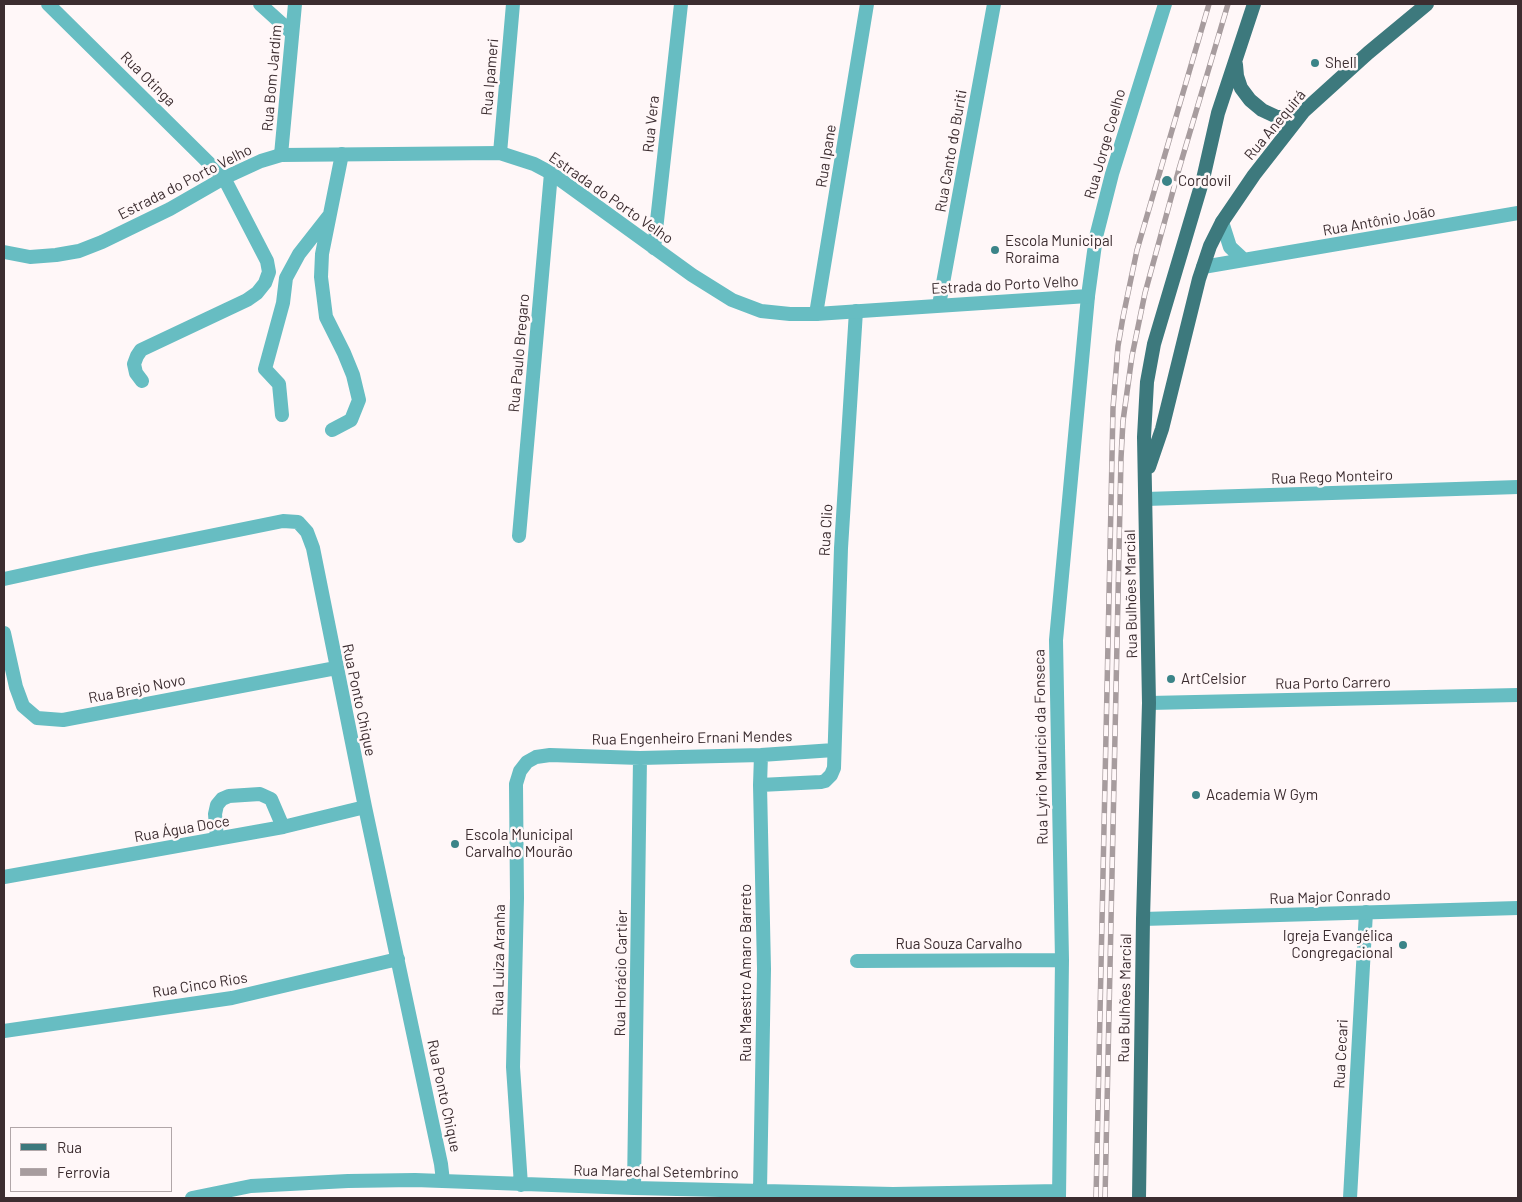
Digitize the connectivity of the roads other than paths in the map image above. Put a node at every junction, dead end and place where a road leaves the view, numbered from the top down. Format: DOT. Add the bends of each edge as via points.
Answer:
graph roads {
  1 [pos="48,4"];
  2 [pos="260,4"];
  3 [pos="295,4"];
  4 [pos="512,4"];
  5 [pos="681,4"];
  6 [pos="867,4"];
  7 [pos="994,4"];
  8 [pos="1165,4"];
  9 [pos="1254,4"];
  10 [pos="1427,4"];
  11 [pos="292,33"];
  12 [pos="1236,63"];
  13 [pos="1304,111"];
  14 [pos="500,153"];
  15 [pos="342,154"];
  16 [pos="281,155"];
  17 [pos="551,173"];
  18 [pos="224,178"];
  19 [pos="1518,213"];
  20 [pos="330,214"];
  21 [pos="1222,222"];
  22 [pos="654,248"];
  23 [pos="4,252"];
  24 [pos="1244,260"];
  25 [pos="1203,267"];
  26 [pos="1088,296"];
  27 [pos="939,305"];
  28 [pos="856,311"];
  29 [pos="816,314"];
  30 [pos="142,381"];
  31 [pos="282,415"];
  32 [pos="332,430"];
  33 [pos="1146,474"];
  34 [pos="1518,487"];
  35 [pos="1146,499"];
  36 [pos="519,536"];
  37 [pos="4,579"];
  38 [pos="4,633"];
  39 [pos="336,668"];
  40 [pos="1518,695"];
  41 [pos="1149,703"];
  42 [pos="834,750"];
  43 [pos="550,755"];
  44 [pos="761,755"];
  45 [pos="640,758"];
  46 [pos="760,785"];
  47 [pos="365,807"];
  48 [pos="283,827"];
  49 [pos="217,839"];
  50 [pos="4,878"];
  51 [pos="1518,908"];
  52 [pos="1366,912"];
  53 [pos="1143,918"];
  54 [pos="398,959"];
  55 [pos="1062,960"];
  56 [pos="857,961"];
  57 [pos="4,1031"];
  58 [pos="443,1181"];
  59 [pos="521,1184"];
  60 [pos="634,1188"];
  61 [pos="760,1190"];
  62 [pos="253,1192"];
  63 [pos="804,1195"];
  64 [pos="1059,1195"];
  65 [pos="887,1196"];
  66 [pos="192,1198"];
  67 [pos="1139,1198"];
  68 [pos="1350,1198"];
  1 -- 18 [label="street, Rua Otinga"];
  2 -- 11 [label="street"];
  3 -- 11 [label="street, Rua Bom Jardim"];
  4 -- 14 [label="street, Rua Ipameri"];
  5 -- 22 [label="street, Rua Vera"];
  6 -- 29 [label="street, Rua Ipane"];
  7 -- 27 [label="street, Rua Canto do Buriti"];
  8 -- 26 [label="street, Rua Jorge Coelho" via="1112,174 1096,237"];
  9 -- 12 [label="main road, Rua Bulhões Marcial"];
  10 -- 13 [label="main road, Rua Anequirá"];
  11 -- 16 [label="street, Rua Bom Jardim"];
  12 -- 13 [label="main road" via="1242,88 1262,110 1277,117 1290,117"];
  12 -- 33 [label="main road, Rua Bulhões Marcial" via="1218,113 1203,178 1154,344 1147,382"];
  13 -- 21 [label="main road, Rua Anequirá"];
  14 -- 15 [label="street, Estrada do Porto Velho"];
  14 -- 17 [label="street, Estrada do Porto Velho"];
  15 -- 16 [label="street, Estrada do Porto Velho"];
  15 -- 20 [label="street"];
  16 -- 18 [label="street, Estrada do Porto Velho"];
  17 -- 22 [label="street, Estrada do Porto Velho"];
  17 -- 36 [label="street, Rua Paulo Bregaro"];
  18 -- 23 [label="street, Estrada do Porto Velho" via="170,209 80,251 30,257"];
  18 -- 30 [label="street, Rua Otinga" via="267,261 269,272 257,293 247,300 141,350 134,364"];
  19 -- 24 [label="street, Rua Antônio João"];
  20 -- 31 [label="street" via="299,254 286,278 283,303 265,369 278,384"];
  20 -- 32 [label="street" via="320,267 326,317 344,353 359,400 351,420"];
  21 -- 24 [label="street" via="1230,247"];
  21 -- 25 [label="main road, Rua Anequirá"];
  22 -- 29 [label="street, Estrada do Porto Velho" via="732,300 761,311"];
  24 -- 25 [label="street, Rua Antônio João"];
  25 -- 33 [label="main road, Rua Anequirá" via="1162,429"];
  26 -- 27 [label="street, Estrada do Porto Velho"];
  26 -- 55 [label="street, Rua Lyrio Mauricio da Fonseca" via="1056,640"];
  27 -- 28 [label="street, Estrada do Porto Velho"];
  28 -- 29 [label="street, Estrada do Porto Velho"];
  28 -- 42 [label="street, Rua Clio" via="841,548"];
  33 -- 35 [label="main road, Rua Bulhões Marcial"];
  34 -- 35 [label="street, Rua Rego Monteiro"];
  35 -- 41 [label="main road, Rua Bulhões Marcial"];
  37 -- 39 [label="street, Rua Ponto Chique" via="283,521 298,522 307,532 313,548"];
  38 -- 39 [label="street, Rua Brejo Novo" via="23,706 37,718 63,720"];
  39 -- 47 [label="street, Rua Ponto Chique"];
  40 -- 41 [label="street, Rua Porto Carrero"];
  41 -- 53 [label="main road, Rua Bulhões Marcial"];
  42 -- 44 [label="street, Rua Engenheiro Ernani Mendes"];
  42 -- 46 [label="street, Rua Clio" via="834,768 825,781"];
  43 -- 45 [label="street, Rua Engenheiro Ernani Mendes"];
  43 -- 59 [label="street, Rua Luiza Aranha" via="527,762 516,784 513,1067"];
  44 -- 45 [label="street, Rua Engenheiro Ernani Mendes"];
  44 -- 46 [label="street, Rua Maestro Amaro Barreto"];
  45 -- 60 [label="street, Rua Horácio Cartier"];
  46 -- 61 [label="street, Rua Maestro Amaro Barreto" via="764,969"];
  47 -- 48 [label="street, Rua Água Doce"];
  47 -- 54 [label="street, Rua Ponto Chique"];
  48 -- 49 [label="street, Rua Água Doce"];
  48 -- 49 [label="street" via="271,799 260,794 229,796 217,805"];
  49 -- 50 [label="street, Rua Água Doce"];
  51 -- 52 [label="street, Rua Major Conrado"];
  52 -- 53 [label="street, Rua Major Conrado"];
  52 -- 68 [label="street, Rua Cecari"];
  53 -- 67 [label="main road, Rua Bulhões Marcial"];
  54 -- 57 [label="street, Rua Cinco Rios" via="232,998"];
  54 -- 58 [label="street, Rua Ponto Chique"];
  55 -- 56 [label="street, Rua Souza Carvalho"];
  55 -- 64 [label="street, Rua Lyrio Mauricio da Fonseca"];
  58 -- 59 [label="street, Rua Marechal Setembrino"];
  58 -- 62 [label="street, Rua Marechal Setembrino" via="348,1181"];
  59 -- 60 [label="street, Rua Marechal Setembrino"];
  60 -- 61 [label="street, Rua Marechal Setembrino"];
  61 -- 63 [label="street, Rua Marechal Setembrino"];
  62 -- 66 [label="street, Rua Marechal Setembrino"];
  63 -- 65 [label="street, Rua Marechal Setembrino"];
  64 -- 65 [label="street, Rua Marechal Setembrino"];
}
